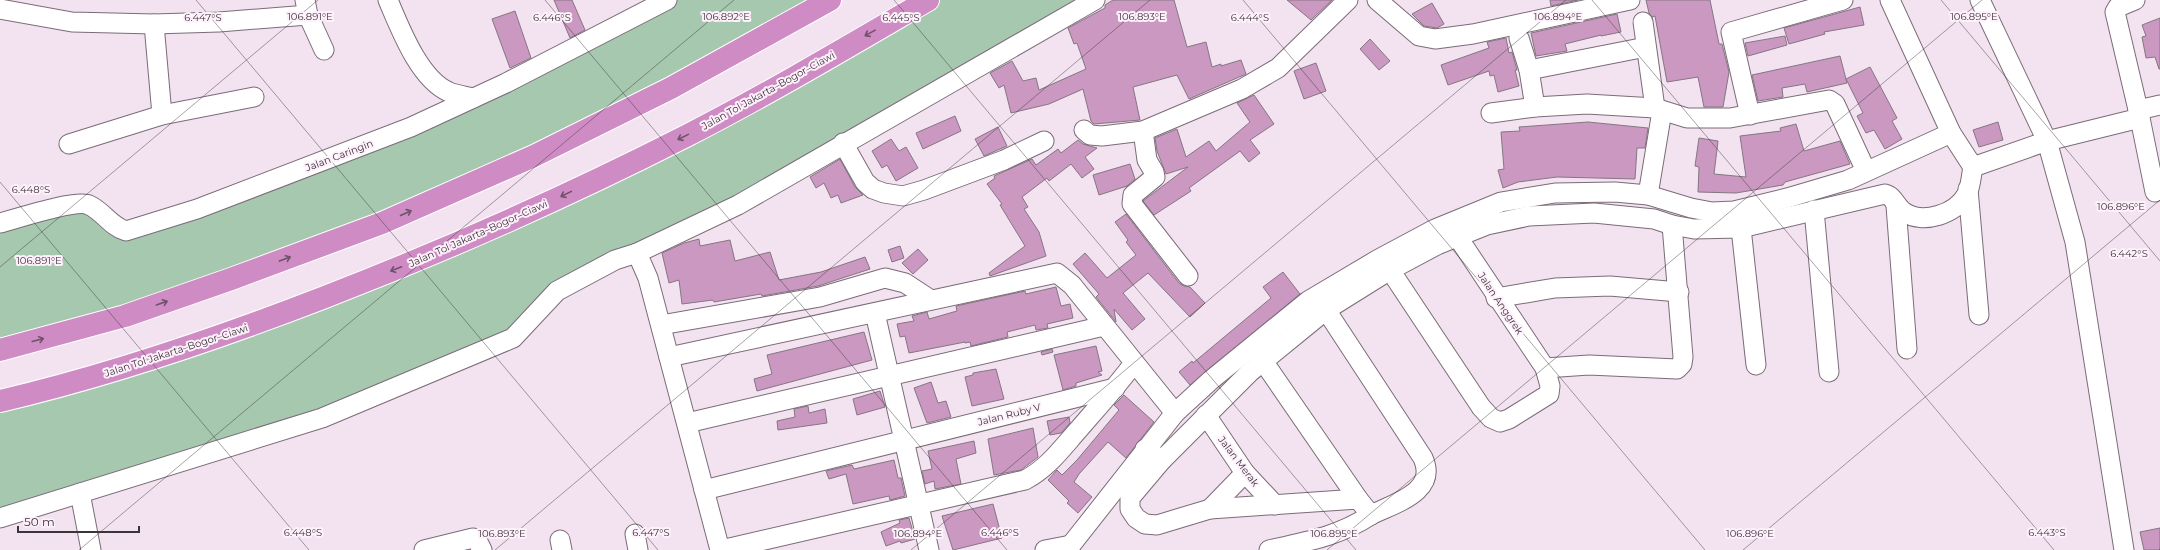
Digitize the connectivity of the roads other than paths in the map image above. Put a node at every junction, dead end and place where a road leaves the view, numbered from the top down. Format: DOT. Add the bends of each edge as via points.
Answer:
graph roads {
  1 [pos="388,0"];
  2 [pos="667,0"];
  3 [pos="830,0"];
  4 [pos="928,0"];
  5 [pos="1095,0"];
  6 [pos="1348,0"];
  7 [pos="1377,0"];
  8 [pos="1630,0"];
  9 [pos="1842,0"];
  10 [pos="1890,0"];
  11 [pos="1980,0"];
  12 [pos="2134,0"];
  13 [pos="307,8"];
  14 [pos="0,9"];
  15 [pos="1643,22"];
  16 [pos="154,24"];
  17 [pos="1519,38"];
  18 [pos="1646,47"];
  19 [pos="324,50"];
  20 [pos="1529,70"];
  21 [pos="254,97"];
  22 [pos="473,98"];
  23 [pos="2160,105"];
  24 [pos="1535,107"];
  25 [pos="1658,110"];
  26 [pos="1491,113"];
  27 [pos="2139,114"];
  28 [pos="162,115"];
  29 [pos="1750,115"];
  30 [pos="1084,130"];
  31 [pos="1143,131"];
  32 [pos="1951,133"];
  33 [pos="1044,141"];
  34 [pos="2047,141"];
  35 [pos="68,144"];
  36 [pos="843,144"];
  37 [pos="2153,146"];
  38 [pos="1973,167"];
  39 [pos="1866,171"];
  40 [pos="1968,189"];
  41 [pos="2155,192"];
  42 [pos="1648,196"];
  43 [pos="1896,206"];
  44 [pos="1814,210"];
  45 [pos="0,223"];
  46 [pos="1672,225"];
  47 [pos="1741,228"];
  48 [pos="1457,236"];
  49 [pos="637,253"];
  50 [pos="1390,270"];
  51 [pos="1188,276"];
  52 [pos="1679,292"];
  53 [pos="1496,298"];
  54 [pos="930,300"];
  55 [pos="1326,310"];
  56 [pos="875,313"];
  57 [pos="1979,315"];
  58 [pos="661,325"];
  59 [pos="1104,326"];
  60 [pos="1908,349"];
  61 [pos="0,350"];
  62 [pos="669,357"];
  63 [pos="1263,361"];
  64 [pos="1134,363"];
  65 [pos="1756,365"];
  66 [pos="1545,368"];
  67 [pos="1829,372"];
  68 [pos="889,375"];
  69 [pos="1115,388"];
  70 [pos="0,401"];
  71 [pos="1175,413"];
  72 [pos="1206,415"];
  73 [pos="687,423"];
  74 [pos="904,440"];
  75 [pos="1145,449"];
  76 [pos="1162,460"];
  77 [pos="1245,472"];
  78 [pos="704,490"];
  79 [pos="80,493"];
  80 [pos="1358,498"];
  81 [pos="919,505"];
  82 [pos="1275,505"];
  83 [pos="1210,509"];
  84 [pos="1371,515"];
  85 [pos="0,518"];
  86 [pos="1069,547"];
  87 [pos="91,550"];
  88 [pos="424,550"];
  89 [pos="482,550"];
  90 [pos="721,550"];
  91 [pos="929,550"];
  92 [pos="1045,550"];
  93 [pos="1269,550"];
  94 [pos="2124,550"];
  1 -- 22 [label="street" via="417,60 430,78 448,91"];
  2 -- 22 [label="street, Jalan Caringin"];
  61 -- 3 [label="highway, one-way" via="124,316 382,223 534,156 664,92"];
  4 -- 70 [label="highway, Jalan Tol Jakarta–Bogor–Ciawi, one-way" via="692,133 559,198 411,264 142,363"];
  5 -- 36 [label="street"];
  6 -- 31 [label="street" via="1278,68 1242,89"];
  7 -- 8 [label="street" via="1419,36 1436,39 1474,34"];
  9 -- 29 [label="street" via="1731,32"];
  10 -- 32 [label="street"];
  11 -- 34 [label="street"];
  12 -- 27 [label="street" via="2118,7 2115,12"];
  13 -- 16 [label="street" via="219,22"];
  13 -- 19 [label="street"];
  14 -- 16 [label="street" via="72,22"];
  15 -- 18 [label="street"];
  16 -- 28 [label="street"];
  17 -- 20 [label="street"];
  18 -- 20 [label="street"];
  18 -- 25 [label="street"];
  20 -- 24 [label="street"];
  21 -- 28 [label="street"];
  22 -- 45 [label="street, Jalan Caringin" via="397,133 197,210 126,231 110,223 99,210 79,203"];
  23 -- 27 [label="street"];
  24 -- 25 [label="street" via="1587,104"];
  24 -- 26 [label="street"];
  25 -- 29 [label="street" via="1687,118 1730,118"];
  25 -- 42 [label="street"];
  27 -- 34 [label="street"];
  27 -- 37 [label="street"];
  28 -- 35 [label="street"];
  29 -- 39 [label="street" via="1829,100 1835,104"];
  30 -- 31 [label="street" via="1090,135 1102,136"];
  31 -- 51 [label="street" via="1147,160 1155,177 1133,194 1132,204"];
  32 -- 38 [label="street"];
  32 -- 39 [label="street"];
  33 -- 36 [label="street" via="1004,160 903,196 873,189 865,182"];
  34 -- 38 [label="street"];
  34 -- 94 [label="street" via="2075,242"];
  36 -- 49 [label="street" via="738,205"];
  37 -- 41 [label="street"];
  38 -- 40 [label="street"];
  39 -- 42 [label="street" via="1848,180 1734,211 1705,210"];
  40 -- 43 [label="street" via="1957,206 1938,215 1914,216"];
  40 -- 57 [label="street"];
  42 -- 71 [label="street" via="1586,192 1529,197 1501,202 1435,229 1308,301 1211,380"];
  43 -- 44 [label="street" via="1891,196 1885,194"];
  43 -- 60 [label="street"];
  44 -- 47 [label="street"];
  44 -- 67 [label="street"];
  46 -- 47 [label="street" via="1694,229"];
  46 -- 48 [label="street" via="1654,219 1594,212 1529,216"];
  46 -- 52 [label="street"];
  47 -- 65 [label="street"];
  48 -- 50 [label="street"];
  48 -- 53 [label="street, Jalan Anggrek"];
  49 -- 58 [label="street" via="648,278"];
  49 -- 79 [label="street" via="615,260 557,291 513,338 487,350 322,418"];
  50 -- 55 [label="street"];
  50 -- 66 [label="street" via="1481,407 1491,418 1500,422 1509,419 1549,394 1550,386"];
  52 -- 53 [label="street" via="1610,286 1555,288"];
  52 -- 66 [label="street" via="1683,357 1682,364 1677,369 1589,365"];
  53 -- 66 [label="street, Jalan Anggrek"];
  54 -- 56 [label="street"];
  54 -- 58 [label="street" via="905,283 885,278 820,297"];
  54 -- 59 [label="street" via="1057,274 1072,285"];
  55 -- 63 [label="street"];
  55 -- 84 [label="street" via="1426,466 1425,483 1419,490"];
  56 -- 62 [label="street"];
  56 -- 68 [label="street"];
  58 -- 62 [label="street"];
  59 -- 64 [label="street"];
  59 -- 68 [label="street"];
  62 -- 73 [label="street"];
  63 -- 72 [label="street"];
  63 -- 80 [label="street"];
  64 -- 69 [label="street"];
  64 -- 71 [label="street"];
  68 -- 73 [label="street"];
  68 -- 74 [label="street"];
  69 -- 74 [label="street, Jalan Ruby V"];
  69 -- 81 [label="street" via="1040,472 1025,480"];
  71 -- 75 [label="street"];
  72 -- 76 [label="street"];
  72 -- 77 [label="street, Jalan Merak"];
  73 -- 78 [label="street"];
  74 -- 78 [label="street, Jalan Ruby V"];
  74 -- 81 [label="street"];
  75 -- 76 [label="street"];
  75 -- 86 [label="street"];
  76 -- 83 [label="street" via="1130,498 1130,509 1136,518 1145,524 1157,525"];
  77 -- 82 [label="street, Jalan Merak"];
  77 -- 83 [label="street"];
  78 -- 90 [label="street"];
  79 -- 85 [label="street"];
  79 -- 87 [label="street"];
  80 -- 82 [label="street"];
  80 -- 84 [label="street"];
  81 -- 90 [label="street"];
  81 -- 91 [label="street"];
  82 -- 83 [label="street"];
  84 -- 93 [label="street" via="1356,525 1330,536"];
  86 -- 92 [label="street"];
  88 -- 89 [label="street" via="472,538 477,540"];
}
